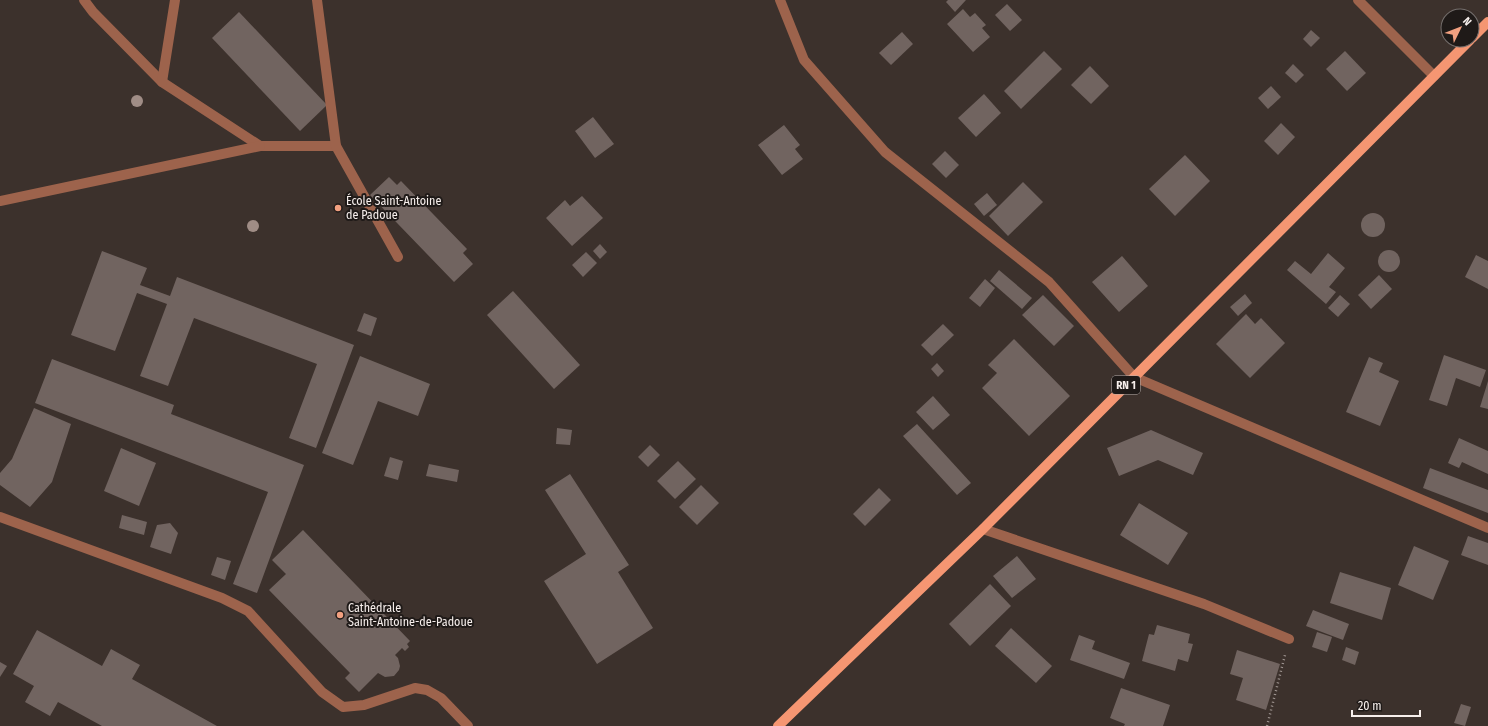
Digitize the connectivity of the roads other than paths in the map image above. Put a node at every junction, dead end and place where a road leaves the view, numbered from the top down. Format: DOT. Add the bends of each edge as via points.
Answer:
graph roads {
  1 [pos="84,0"];
  2 [pos="175,0"];
  3 [pos="317,0"];
  4 [pos="780,0"];
  5 [pos="1358,0"];
  6 [pos="1488,22"];
  7 [pos="1480,30"];
  8 [pos="1462,48"];
  9 [pos="1434,76"];
  10 [pos="162,82"];
  11 [pos="260,146"];
  12 [pos="336,146"];
  13 [pos="0,201"];
  14 [pos="398,257"];
  15 [pos="1134,377"];
  16 [pos="0,517"];
  17 [pos="1488,528"];
  18 [pos="983,529"];
  19 [pos="1289,639"];
  20 [pos="468,726"];
  21 [pos="778,726"];
  1 -- 10 [label="street"];
  2 -- 10 [label="street"];
  3 -- 12 [label="street"];
  4 -- 15 [label="street" via="804,60 885,152 1049,282"];
  5 -- 9 [label="street"];
  6 -- 7 [label="main road"];
  8 -- 9 [label="main road, RN 1"];
  9 -- 15 [label="main road, RN 1"];
  10 -- 11 [label="street"];
  11 -- 12 [label="street"];
  11 -- 13 [label="street"];
  12 -- 14 [label="street"];
  15 -- 17 [label="street"];
  15 -- 18 [label="main road, RN 1"];
  16 -- 20 [label="street" via="222,598 248,611 322,692 343,707 364,705 415,688 428,690 441,698"];
  18 -- 19 [label="street" via="1204,604"];
  18 -- 21 [label="main road, RN 1"];
}
